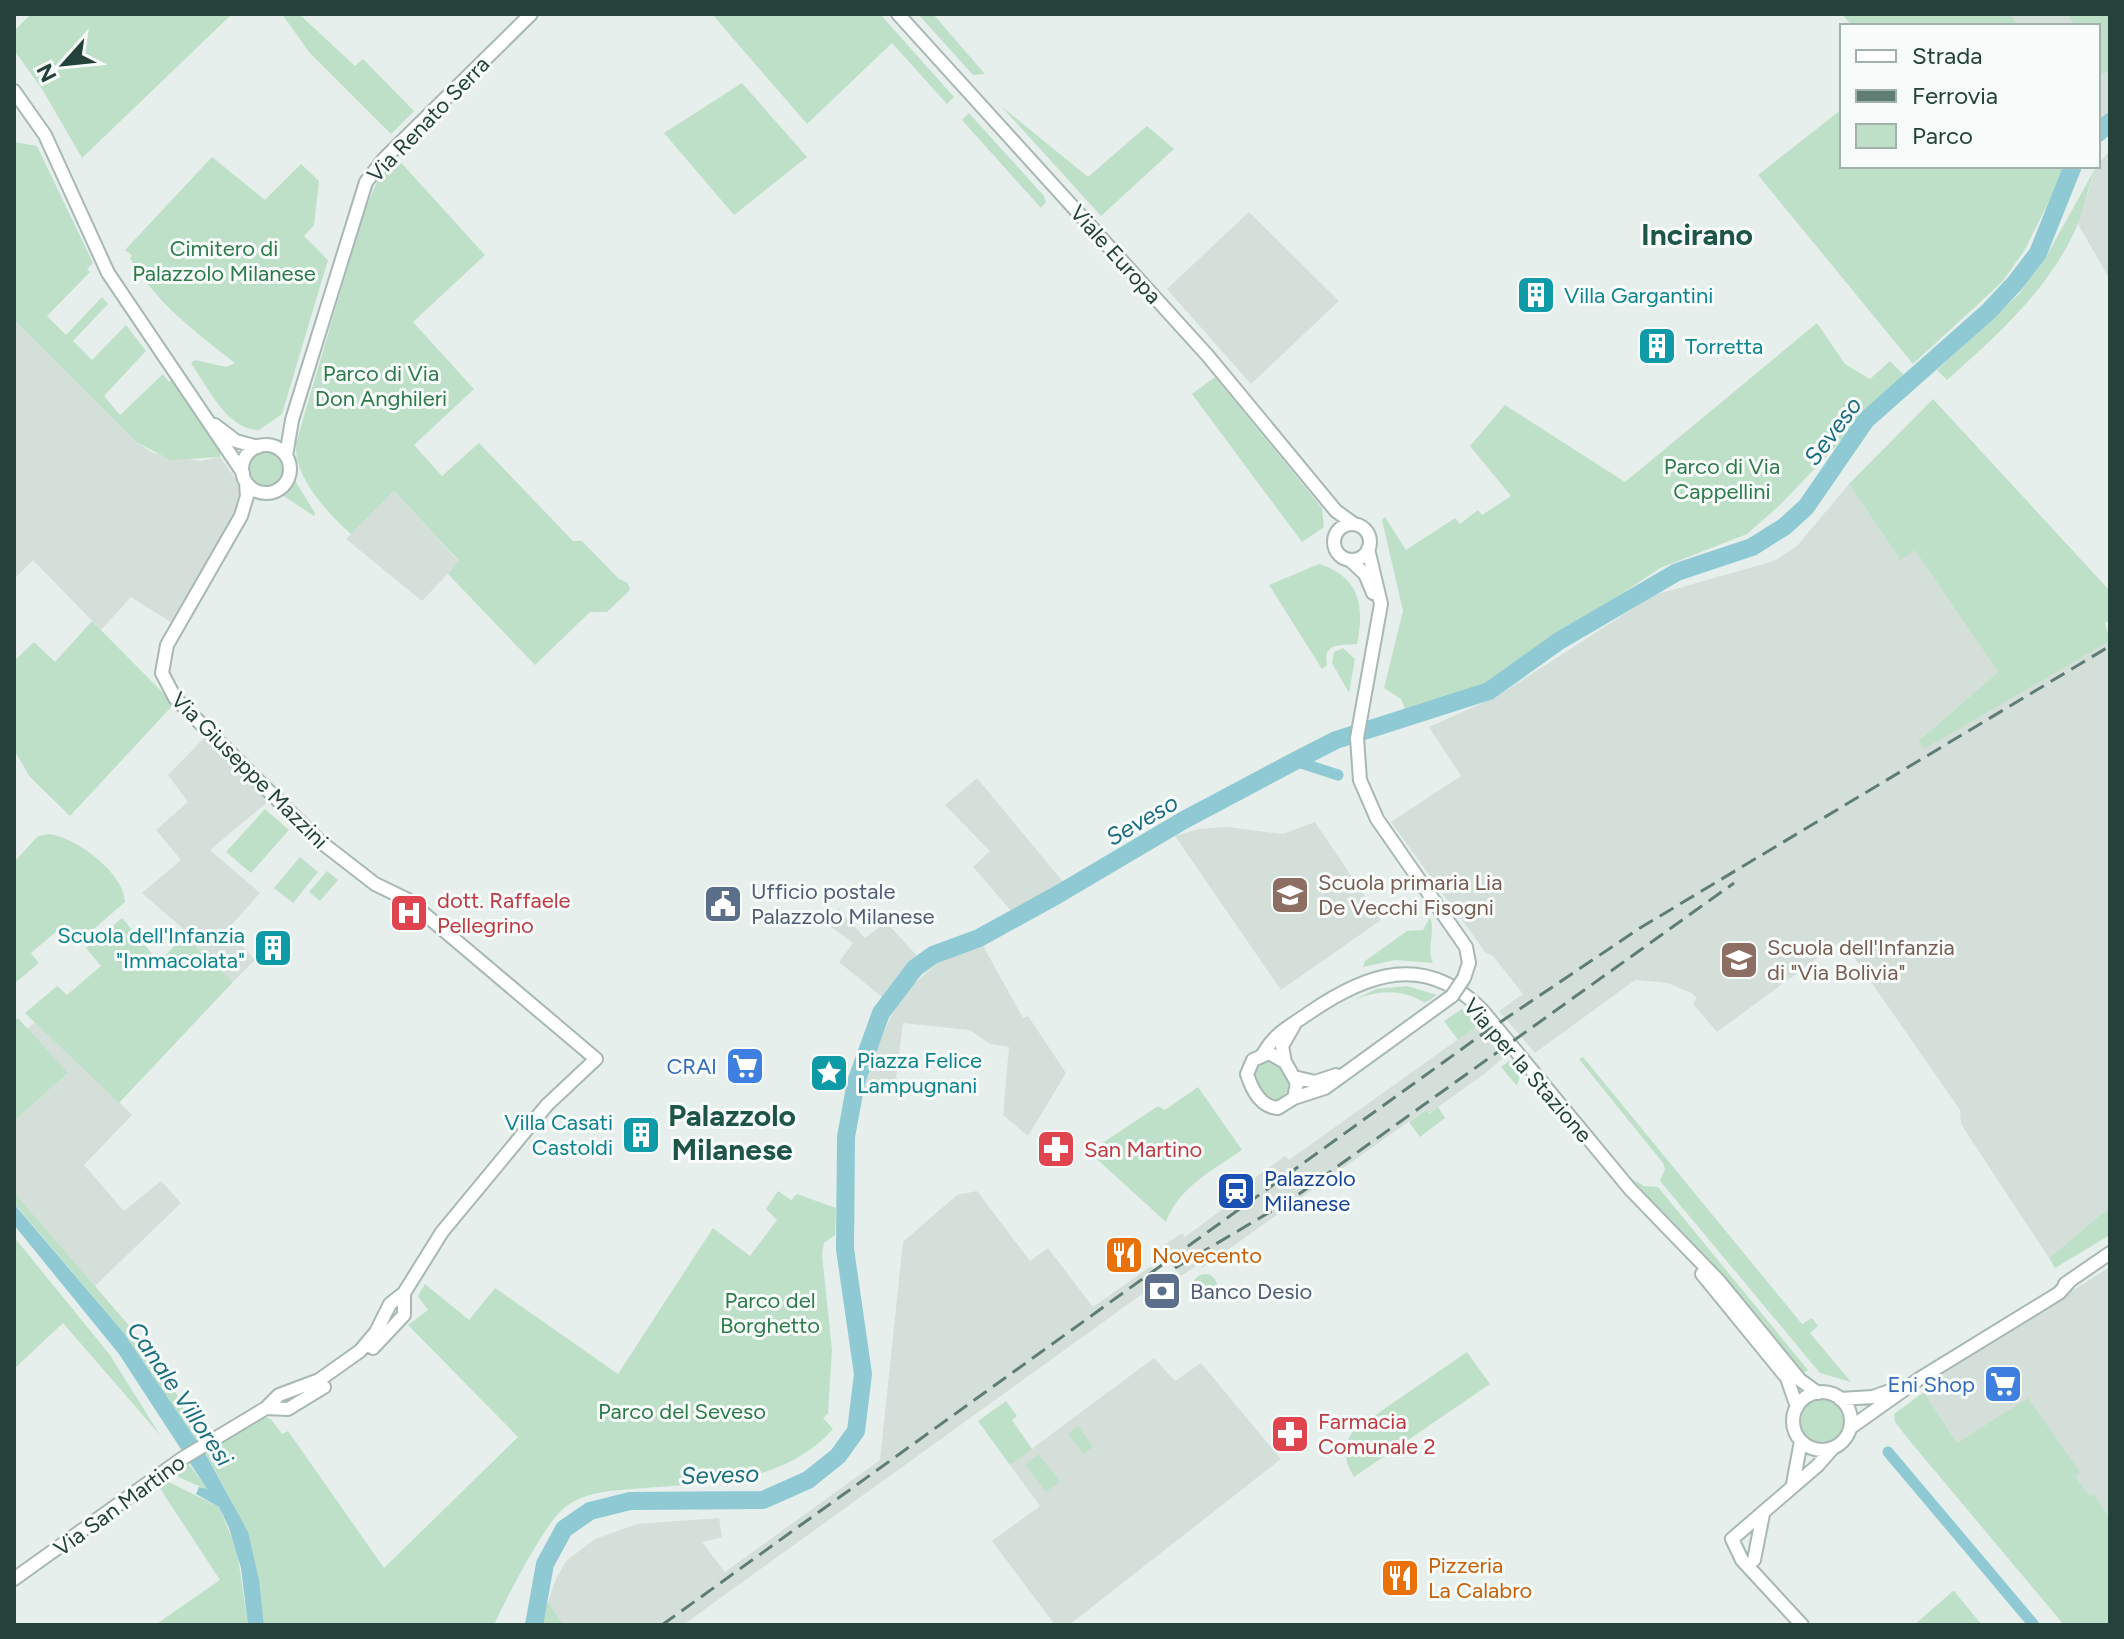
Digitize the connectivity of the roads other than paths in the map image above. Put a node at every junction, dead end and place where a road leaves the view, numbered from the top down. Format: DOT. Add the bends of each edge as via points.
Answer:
graph roads {
  1 [pos="531,14"];
  2 [pos="898,14"];
  3 [pos="14,91"];
  4 [pos="201,411"];
  5 [pos="292,420"];
  6 [pos="262,446"];
  7 [pos="286,456"];
  8 [pos="244,478"];
  9 [pos="266,494"];
  10 [pos="1328,501"];
  11 [pos="241,516"];
  12 [pos="1354,524"];
  13 [pos="1335,534"];
  14 [pos="1368,549"];
  15 [pos="1350,560"];
  16 [pos="1379,616"];
  17 [pos="1296,1022"];
  18 [pos="1263,1054"];
  19 [pos="596,1059"];
  20 [pos="1285,1062"];
  21 [pos="1347,1071"];
  22 [pos="1294,1077"];
  23 [pos="1294,1098"];
  24 [pos="1684,1248"];
  25 [pos="2110,1253"];
  26 [pos="2110,1260"];
  27 [pos="2086,1272"];
  28 [pos="1919,1379"];
  29 [pos="1818,1393"];
  30 [pos="1840,1399"];
  31 [pos="1797,1407"];
  32 [pos="1850,1428"];
  33 [pos="1801,1441"];
  34 [pos="1833,1448"];
  35 [pos="1792,1488"];
  36 [pos="1765,1511"];
  37 [pos="1736,1535"];
  38 [pos="1754,1560"];
  39 [pos="1758,1574"];
  40 [pos="14,1579"];
  41 [pos="1802,1625"];
  1 -- 5 [label="street, Via Renato Serra" via="366,182"];
  2 -- 10 [label="street, Viale Europa" via="1208,356"];
  3 -- 4 [label="street" via="45,135 108,273"];
  4 -- 6 [label="street" via="228,436"];
  4 -- 8 [label="street"];
  5 -- 6 [label="street, Via Renato Serra" via="279,438"];
  5 -- 7 [label="street, Via Renato Serra"];
  6 -- 7 [label="street"];
  6 -- 8 [label="street" via="244,461"];
  7 -- 9 [label="street" via="291,467 286,483"];
  8 -- 9 [label="street"];
  8 -- 11 [label="street, Via Giuseppe Mazzini" via="247,496"];
  9 -- 11 [label="street, Via Giuseppe Mazzini"];
  10 -- 12 [label="street, Viale Europa"];
  10 -- 13 [label="street, Viale Europa"];
  11 -- 19 [label="street, Via Giuseppe Mazzini" via="167,645 162,673 169,690 317,839 375,884 408,900"];
  12 -- 13 [label="street"];
  12 -- 14 [label="street" via="1367,532"];
  13 -- 15 [label="street" via="1336,550"];
  14 -- 15 [label="street"];
  14 -- 16 [label="street" via="1380,595"];
  15 -- 16 [label="street" via="1368,581"];
  16 -- 21 [label="street, bridge" via="1357,749 1360,780 1370,809 1466,947 1465,974 1450,998"];
  17 -- 18 [label="street, Via per la Stazione" via="1274,1036"];
  17 -- 20 [label="street" via="1282,1046"];
  17 -- 24 [label="street, Via per la Stazione" via="1346,989 1382,975 1421,975 1459,991 1482,1010"];
  18 -- 20 [label="street" via="1275,1054"];
  18 -- 23 [label="street" via="1247,1074 1262,1102 1278,1108"];
  19 -- 40 [label="street, Via San Martino" via="547,1105 442,1232 404,1293 404,1315 361,1360 291,1408 266,1408 202,1446"];
  20 -- 22 [label="street"];
  21 -- 22 [label="street" via="1315,1082"];
  21 -- 23 [label="street" via="1325,1088"];
  22 -- 23 [label="street"];
  24 -- 29 [label="street, Via per la Stazione" via="1719,1281 1800,1380"];
  24 -- 31 [label="street, Via per la Stazione" via="1787,1378"];
  25 -- 27 [label="street"];
  26 -- 27 [label="street"];
  27 -- 28 [label="street"];
  28 -- 30 [label="street" via="1873,1397"];
  28 -- 32 [label="street"];
  29 -- 30 [label="street"];
  29 -- 31 [label="street"];
  30 -- 32 [label="street" via="1849,1412"];
  31 -- 33 [label="street" via="1793,1424"];
  32 -- 34 [label="street"];
  33 -- 34 [label="street" via="1815,1449"];
  33 -- 35 [label="street"];
  34 -- 35 [label="street"];
  35 -- 36 [label="street"];
  36 -- 37 [label="street"];
  36 -- 38 [label="street"];
  37 -- 38 [label="street"];
  37 -- 39 [label="street" via="1742,1560"];
  38 -- 39 [label="street"];
  39 -- 41 [label="street"];
}
